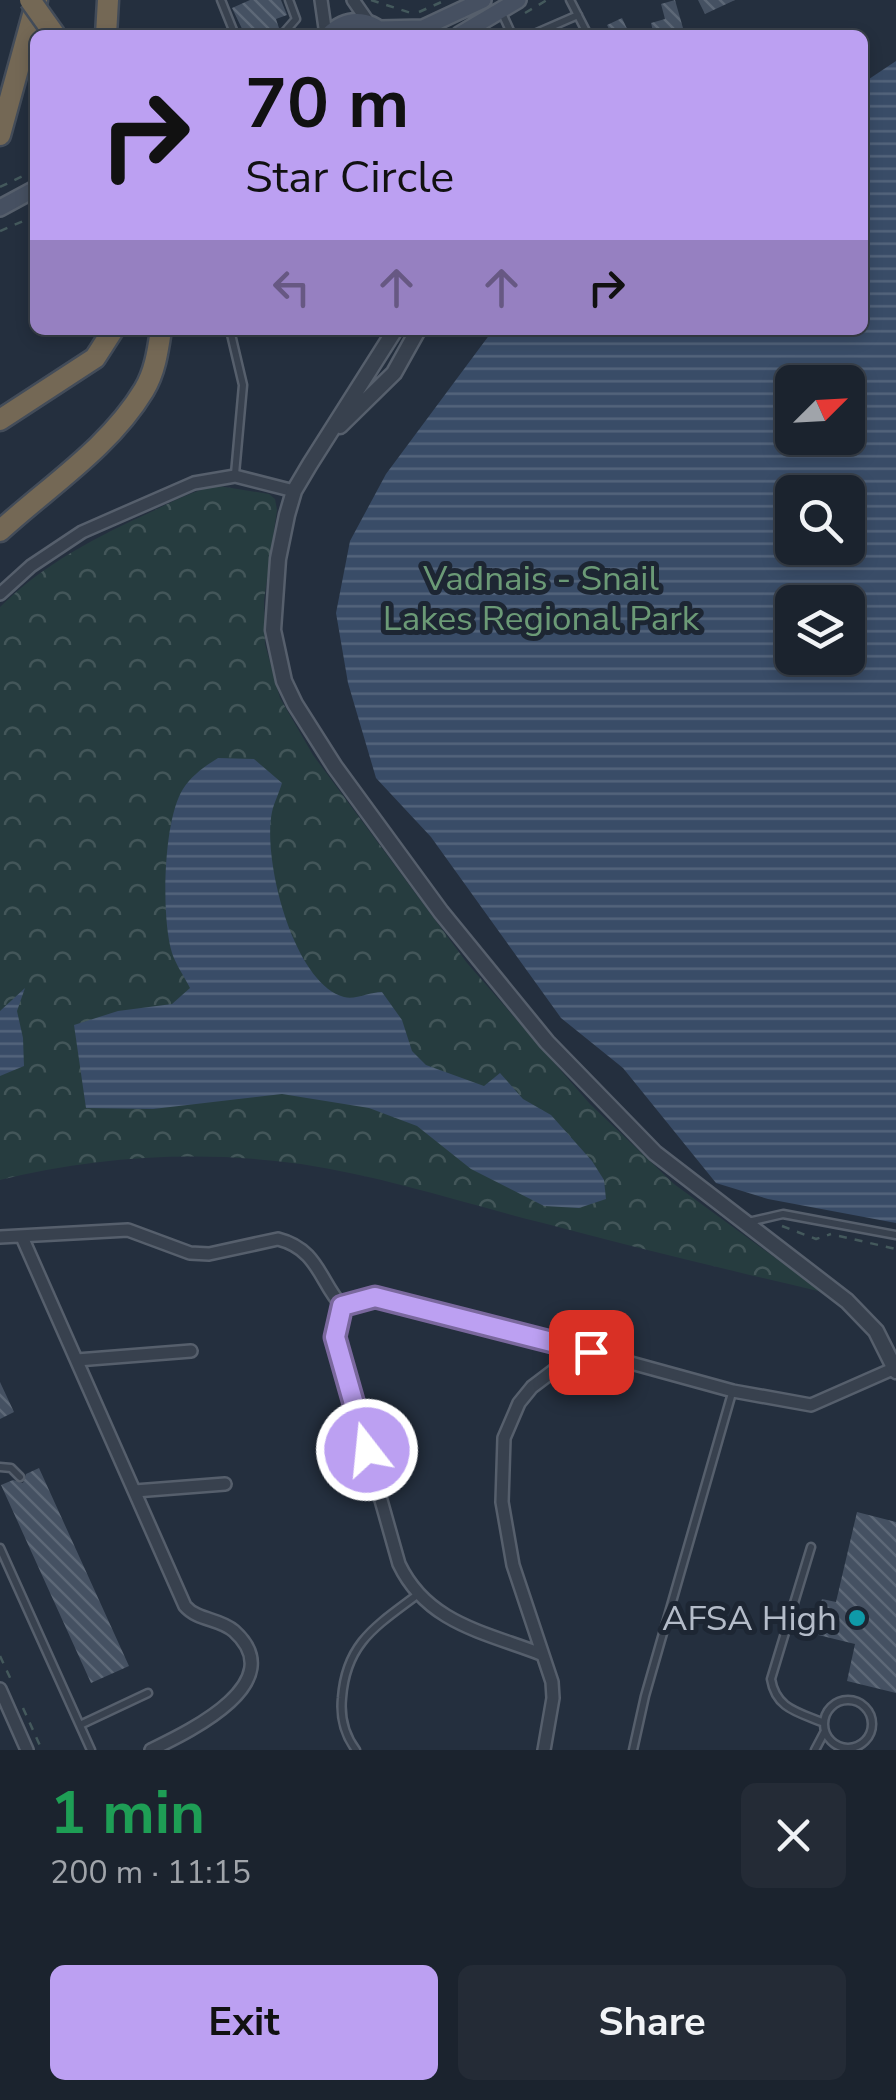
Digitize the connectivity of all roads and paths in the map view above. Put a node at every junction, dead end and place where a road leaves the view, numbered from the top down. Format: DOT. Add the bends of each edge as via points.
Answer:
graph roads {
  1 [pos="33,0"];
  2 [pos="108,0"];
  3 [pos="220,0"];
  4 [pos="289,0"];
  5 [pos="321,0"];
  6 [pos="354,0"];
  7 [pos="370,0"];
  8 [pos="446,0"];
  9 [pos="483,0"];
  10 [pos="518,0"];
  11 [pos="570,0"];
  12 [pos="500,10"];
  13 [pos="578,15"];
  14 [pos="378,29"];
  15 [pos="52,30"];
  16 [pos="106,30"];
  17 [pos="233,30"];
  18 [pos="286,30"];
  19 [pos="326,30"];
  20 [pos="334,30"];
  21 [pos="466,30"];
  22 [pos="510,30"];
  23 [pos="544,30"];
  24 [pos="586,30"];
  25 [pos="0,135"];
  26 [pos="30,173"];
  27 [pos="0,187"];
  28 [pos="30,192"];
  29 [pos="6,205"];
  30 [pos="30,218"];
  31 [pos="0,231"];
  32 [pos="109,335"];
  33 [pos="152,335"];
  34 [pos="160,335"];
  35 [pos="231,335"];
  36 [pos="391,335"];
  37 [pos="415,335"];
  38 [pos="134,402"];
  39 [pos="0,420"];
  40 [pos="328,437"];
  41 [pos="235,476"];
  42 [pos="294,491"];
  43 [pos="0,532"];
  44 [pos="0,594"];
  45 [pos="754,1220"];
  46 [pos="896,1236"];
  47 [pos="0,1237"];
  48 [pos="22,1237"];
  49 [pos="896,1249"];
  50 [pos="342,1306"];
  51 [pos="191,1351"];
  52 [pos="591,1352"];
  53 [pos="77,1360"];
  54 [pos="896,1369"];
  55 [pos="733,1391"];
  56 [pos="0,1467"];
  57 [pos="20,1477"];
  58 [pos="225,1484"];
  59 [pos="135,1491"];
  60 [pos="811,1547"];
  61 [pos="0,1548"];
  62 [pos="417,1595"];
  63 [pos="541,1654"];
  64 [pos="0,1689"];
  65 [pos="148,1694"];
  66 [pos="80,1724"];
  67 [pos="824,1727"];
  68 [pos="862,1746"];
  69 [pos="27,1750"];
  70 [pos="92,1750"];
  71 [pos="151,1750"];
  72 [pos="356,1750"];
  73 [pos="544,1750"];
  74 [pos="634,1750"];
  75 [pos="815,1750"];
  1 -- 15 [label="highway, bridge"];
  1 -- 25 [label="highway"];
  2 -- 16 [label="highway"];
  3 -- 17 [label="lane"];
  4 -- 18 [label="lane" via="296,19"];
  5 -- 19 [label="street"];
  6 -- 14 [label="street"];
  7 -- 8 [label="path" via="415,14"];
  9 -- 14 [label="main road" via="422,28"];
  10 -- 12 [label="main road"];
  11 -- 13 [label="lane"];
  12 -- 21 [label="main road"];
  12 -- 22 [label="lane"];
  13 -- 23 [label="lane"];
  13 -- 24 [label="lane"];
  14 -- 20 [label="main road" via="345,23"];
  26 -- 27 [label="path"];
  28 -- 29 [label="main road"];
  30 -- 31 [label="path"];
  32 -- 39 [label="highway" via="95,358"];
  33 -- 38 [label="highway"];
  34 -- 38 [label="highway" via="151,374"];
  35 -- 41 [label="lane" via="243,385"];
  36 -- 40 [label="street"];
  37 -- 40 [label="street" via="394,374"];
  38 -- 43 [label="highway" via="112,434"];
  40 -- 42 [label="street"];
  41 -- 42 [label="street"];
  41 -- 44 [label="street" via="194,482 99,523 39,559"];
  42 -- 45 [label="street" via="278,559 274,630 284,681 309,729 514,1004 655,1153"];
  45 -- 46 [label="lane" via="783,1214"];
  45 -- 49 [label="path" via="816,1238 833,1234"];
  45 -- 54 [label="street" via="865,1318"];
  47 -- 48 [label="street"];
  48 -- 50 [label="street" via="128,1230 209,1254 278,1239 319,1268"];
  48 -- 53 [label="street"];
  50 -- 52 [label="street" via="375,1297"];
  50 -- 62 [label="street" via="335,1337 398,1564"];
  51 -- 53 [label="street"];
  52 -- 55 [label="street"];
  52 -- 63 [label="street" via="532,1387 504,1438 506,1535"];
  53 -- 59 [label="street"];
  54 -- 55 [label="street" via="811,1405"];
  55 -- 74 [label="lane"];
  56 -- 57 [label="lane"];
  58 -- 59 [label="street"];
  59 -- 71 [label="street" via="185,1606 234,1631 249,1666 235,1700"];
  60 -- 67 [label="lane" via="771,1679 783,1705"];
  61 -- 66 [label="lane"];
  62 -- 63 [label="street" via="446,1618"];
  62 -- 72 [label="lane" via="352,1652 340,1716"];
  63 -- 73 [label="street" via="553,1698"];
  64 -- 69 [label="street"];
  65 -- 66 [label="lane"];
  66 -- 70 [label="lane"];
  67 -- 68 [label="lane" via="834,1744"];
  67 -- 68 [label="lane" via="835,1704 858,1702 872,1720"];
  67 -- 75 [label="lane"];
}
